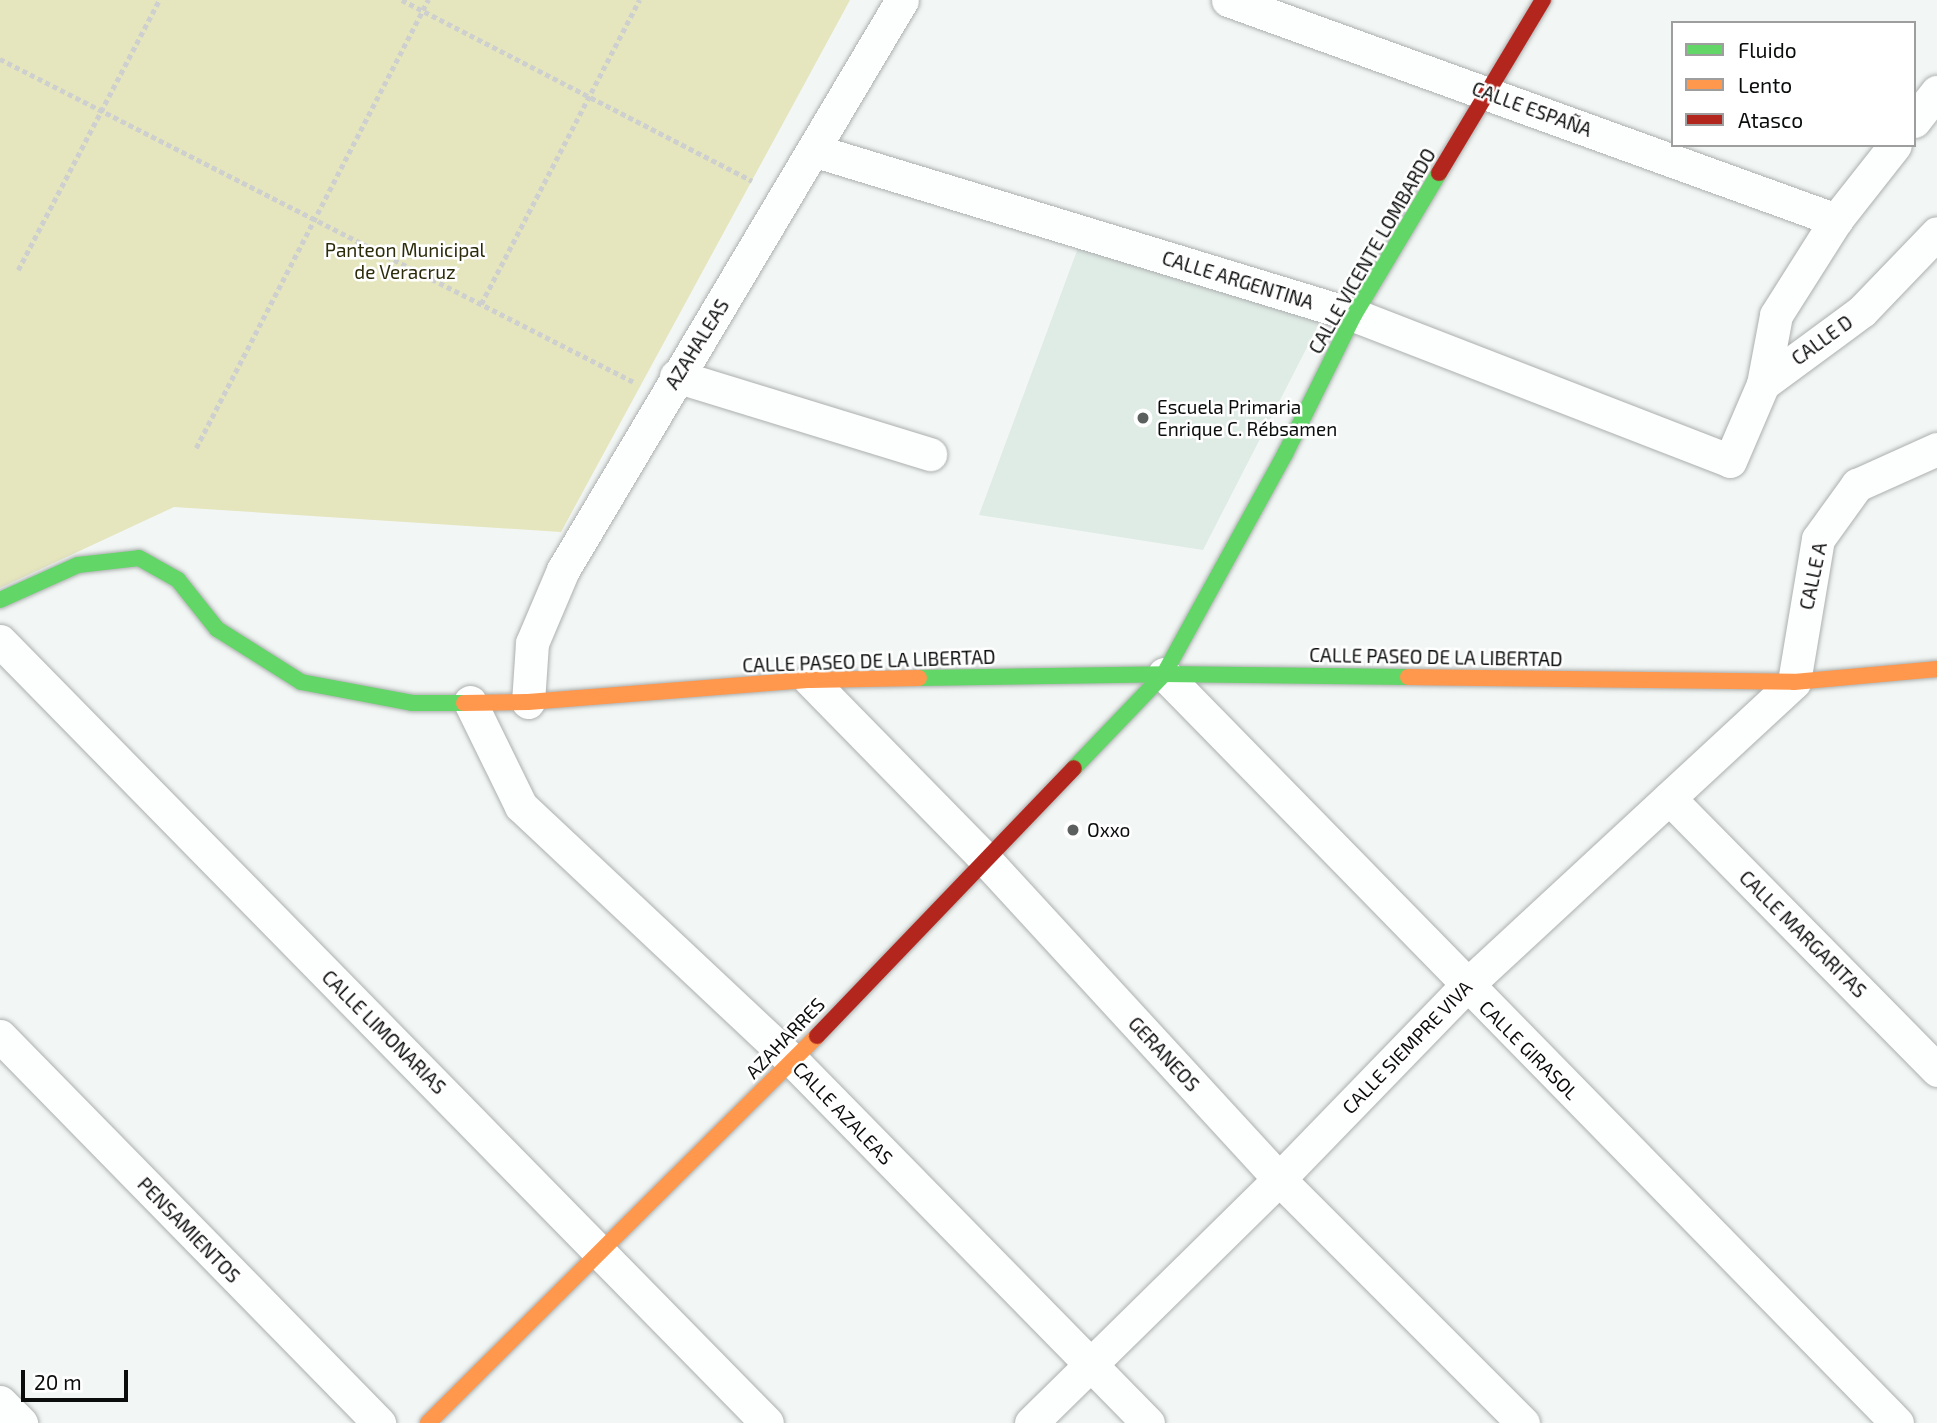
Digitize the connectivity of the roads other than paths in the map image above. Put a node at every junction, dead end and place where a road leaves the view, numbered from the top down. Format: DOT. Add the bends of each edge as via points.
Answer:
graph roads {
  1 [pos="902,0"];
  2 [pos="1228,0"];
  3 [pos="1543,0"];
  4 [pos="1489,92"];
  5 [pos="1937,92"];
  6 [pos="1916,118"];
  7 [pos="1893,147"];
  8 [pos="816,151"];
  9 [pos="1836,220"];
  10 [pos="1937,233"];
  11 [pos="1354,315"];
  12 [pos="676,376"];
  13 [pos="1763,384"];
  14 [pos="1937,449"];
  15 [pos="930,454"];
  16 [pos="0,600"];
  17 [pos="0,641"];
  18 [pos="1936,671"];
  19 [pos="1164,674"];
  20 [pos="810,680"];
  21 [pos="1794,682"];
  22 [pos="470,702"];
  23 [pos="528,702"];
  24 [pos="1669,799"];
  25 [pos="985,859"];
  26 [pos="1466,986"];
  27 [pos="0,1036"];
  28 [pos="793,1061"];
  29 [pos="1937,1070"];
  30 [pos="1279,1179"];
  31 [pos="601,1253"];
  32 [pos="1091,1366"];
  33 [pos="0,1402"];
  34 [pos="21,1423"];
  35 [pos="379,1423"];
  36 [pos="428,1423"];
  37 [pos="767,1423"];
  38 [pos="1031,1423"];
  39 [pos="1148,1423"];
  40 [pos="1523,1423"];
  41 [pos="1897,1423"];
  1 -- 8 [label="street, AZAHALEAS"];
  2 -- 4 [label="street, CALLE ESPAÑA"];
  3 -- 4 [label="street, CALLE VICENTE LOMBARDO"];
  4 -- 9 [label="street, CALLE ESPAÑA"];
  4 -- 11 [label="street, CALLE VICENTE LOMBARDO"];
  5 -- 6 [label="street"];
  7 -- 9 [label="street"];
  8 -- 11 [label="street, CALLE ARGENTINA"];
  8 -- 12 [label="street, AZAHALEAS"];
  9 -- 13 [label="street" via="1776,315"];
  10 -- 13 [label="street, CALLE D" via="1862,312"];
  11 -- 13 [label="street, CALLE ARGENTINA" via="1730,461"];
  11 -- 19 [label="street, CALLE VICENTE LOMBARDO" via="1286,454"];
  12 -- 15 [label="street"];
  12 -- 23 [label="street, AZAHALEAS" via="563,570 532,643"];
  14 -- 21 [label="street, CALLE A" via="1857,485 1818,539"];
  16 -- 22 [label="street, CALLE PASEO DE LA LIBERTAD" via="78,565 139,558 178,580 217,629 301,682 412,703"];
  17 -- 31 [label="street, CALLE LIMONARIAS"];
  18 -- 21 [label="street, CALLE PASEO DE LA LIBERTAD"];
  19 -- 20 [label="street, CALLE PASEO DE LA LIBERTAD"];
  19 -- 21 [label="street, CALLE PASEO DE LA LIBERTAD"];
  19 -- 25 [label="street, AZAHARRES"];
  19 -- 26 [label="street, CALLE GIRASOL"];
  20 -- 23 [label="street, CALLE PASEO DE LA LIBERTAD"];
  20 -- 25 [label="street, GERANEOS"];
  21 -- 24 [label="street, CALLE SIEMPRE VIVA"];
  22 -- 23 [label="street, CALLE PASEO DE LA LIBERTAD"];
  22 -- 28 [label="street, CALLE AZALEAS" via="521,806"];
  24 -- 26 [label="street, CALLE SIEMPRE VIVA"];
  24 -- 29 [label="street, CALLE MARGARITAS"];
  25 -- 28 [label="street, AZAHARRES"];
  25 -- 30 [label="street, GERANEOS"];
  26 -- 30 [label="street, CALLE SIEMPRE VIVA"];
  26 -- 41 [label="street, CALLE GIRASOL"];
  27 -- 35 [label="street, PENSAMIENTOS"];
  28 -- 31 [label="street, AZAHARRES"];
  28 -- 32 [label="street, CALLE AZALEAS"];
  30 -- 32 [label="street, CALLE SIEMPRE VIVA"];
  30 -- 40 [label="street, GERANEOS"];
  31 -- 36 [label="street, AZAHARRES"];
  31 -- 37 [label="street, CALLE LIMONARIAS"];
  32 -- 38 [label="street, CALLE SIEMPRE VIVA"];
  32 -- 39 [label="street, CALLE AZALEAS"];
  33 -- 34 [label="street"];
}
